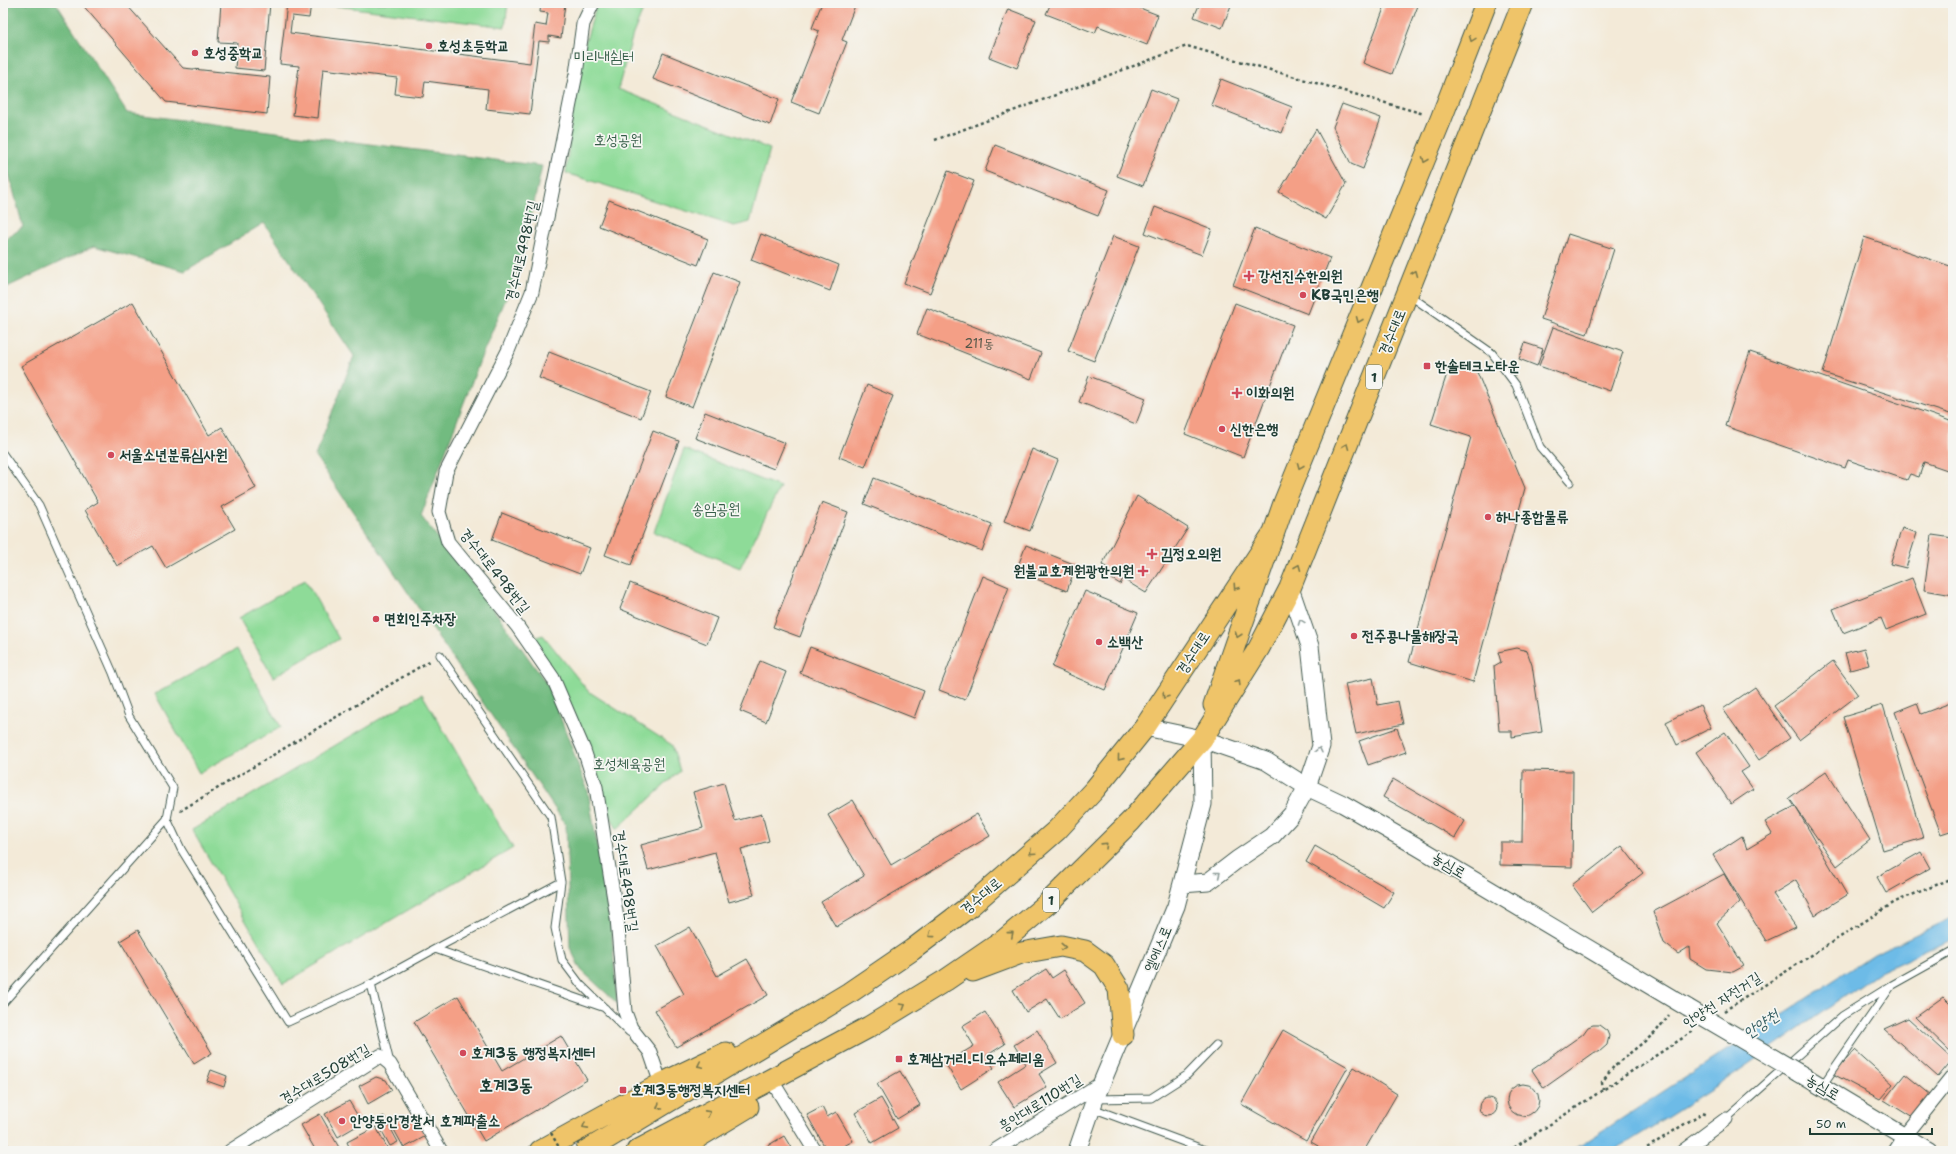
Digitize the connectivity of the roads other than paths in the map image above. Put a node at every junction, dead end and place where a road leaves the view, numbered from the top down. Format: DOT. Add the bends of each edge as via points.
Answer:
graph roads {
  1 [pos="593,3"];
  2 [pos="1486,3"];
  3 [pos="1523,3"];
  4 [pos="1407,293"];
  5 [pos="3,454"];
  6 [pos="1570,482"];
  7 [pos="1274,532"];
  8 [pos="1290,588"];
  9 [pos="440,655"];
  10 [pos="1145,727"];
  11 [pos="1202,739"];
  12 [pos="1307,787"];
  13 [pos="167,819"];
  14 [pos="561,882"];
  15 [pos="1182,884"];
  16 [pos="435,949"];
  17 [pos="1953,951"];
  18 [pos="946,980"];
  19 [pos="371,984"];
  20 [pos="1892,986"];
  21 [pos="848,993"];
  22 [pos="3,1003"];
  23 [pos="605,1008"];
  24 [pos="869,1027"];
  25 [pos="1123,1035"];
  26 [pos="1216,1045"];
  27 [pos="650,1052"];
  28 [pos="390,1064"];
  29 [pos="1953,1076"];
  30 [pos="1103,1082"];
  31 [pos="661,1084"];
  32 [pos="1822,1086"];
  33 [pos="777,1088"];
  34 [pos="1093,1103"];
  35 [pos="1726,1119"];
  36 [pos="1905,1136"];
  37 [pos="3,1145"];
  38 [pos="8,1151"];
  39 [pos="230,1151"];
  40 [pos="441,1151"];
  41 [pos="540,1151"];
  42 [pos="586,1151"];
  43 [pos="637,1151"];
  44 [pos="675,1151"];
  45 [pos="815,1151"];
  46 [pos="994,1151"];
  47 [pos="1077,1151"];
  48 [pos="1208,1151"];
  49 [pos="1683,1151"];
  50 [pos="1895,1151"];
  51 [pos="1929,1151"];
  1 -- 27 [label="street, 경수대로498번길" via="583,24 576,74 532,292 508,351 446,472 439,512 448,542 517,626 553,678 584,750 596,787 614,902 625,1012 632,1028"];
  2 -- 7 [label="main road, 경수대로, one-way"];
  4 -- 3 [label="main road, 경수대로 / 1, one-way"];
  4 -- 6 [label="lane" via="1492,352 1516,385 1540,447"];
  8 -- 4 [label="main road, 경수대로 / 1, one-way"];
  5 -- 13 [label="lane" via="39,505 113,673 129,716 173,788"];
  7 -- 10 [label="main road, 경수대로, one-way"];
  7 -- 11 [label="main road, 경수대로, one-way"];
  11 -- 8 [label="main road, 경수대로 / 1, one-way" via="1259,648"];
  12 -- 8 [label="street, one-way" via="1321,746 1310,646"];
  9 -- 14 [label="lane" via="551,817"];
  10 -- 11 [label="street, 농심로"];
  10 -- 21 [label="main road, 경수대로, one-way" via="1095,789 1057,830 970,906 912,950"];
  11 -- 12 [label="street, 농심로" via="1266,761"];
  11 -- 15 [label="street, 엘에스로" via="1203,804"];
  18 -- 11 [label="main road, 경수대로 / 1, one-way" via="1003,941 1047,904 1131,821"];
  15 -- 12 [label="street, one-way" via="1208,882 1272,836 1292,814"];
  12 -- 32 [label="street, 농심로, bridge" via="1418,846"];
  13 -- 19 [label="lane" via="181,849 288,1022"];
  13 -- 22 [label="lane"];
  14 -- 16 [label="lane"];
  14 -- 23 [label="lane" via="555,928 562,960 580,984"];
  15 -- 25 [label="street, 엘에스로" via="1176,906"];
  16 -- 19 [label="lane"];
  16 -- 23 [label="lane"];
  17 -- 20 [label="lane"];
  24 -- 18 [label="main road, 경수대로 / 1, one-way"];
  18 -- 25 [label="main road, one-way" via="1021,953 1061,946 1085,951 1104,965 1119,989"];
  19 -- 28 [label="lane"];
  20 -- 32 [label="lane"];
  20 -- 35 [label="lane" via="1842,1016"];
  21 -- 31 [label="main road, one-way"];
  21 -- 42 [label="main road, 경수대로, one-way"];
  23 -- 27 [label="lane"];
  24 -- 33 [label="main road"];
  43 -- 24 [label="main road, 경수대로 / 1, one-way"];
  25 -- 30 [label="street, 엘에스로"];
  26 -- 34 [label="lane" via="1187,1075 1151,1098"];
  27 -- 31 [label="street, 경수대로498번길"];
  28 -- 39 [label="street, 경수대로508번길" via="380,1056"];
  28 -- 40 [label="street, 경수대로508번길"];
  29 -- 36 [label="street"];
  30 -- 34 [label="street, 엘에스로"];
  30 -- 46 [label="street, 흥안대로110번길"];
  31 -- 41 [label="main road, one-way"];
  32 -- 36 [label="street, 농심로"];
  33 -- 44 [label="main road"];
  33 -- 45 [label="street"];
  34 -- 47 [label="street, 엘에스로"];
  34 -- 48 [label="lane"];
  35 -- 49 [label="street"];
  36 -- 50 [label="street"];
  36 -- 51 [label="street, 농심로"];
  37 -- 38 [label="lane"];
}
